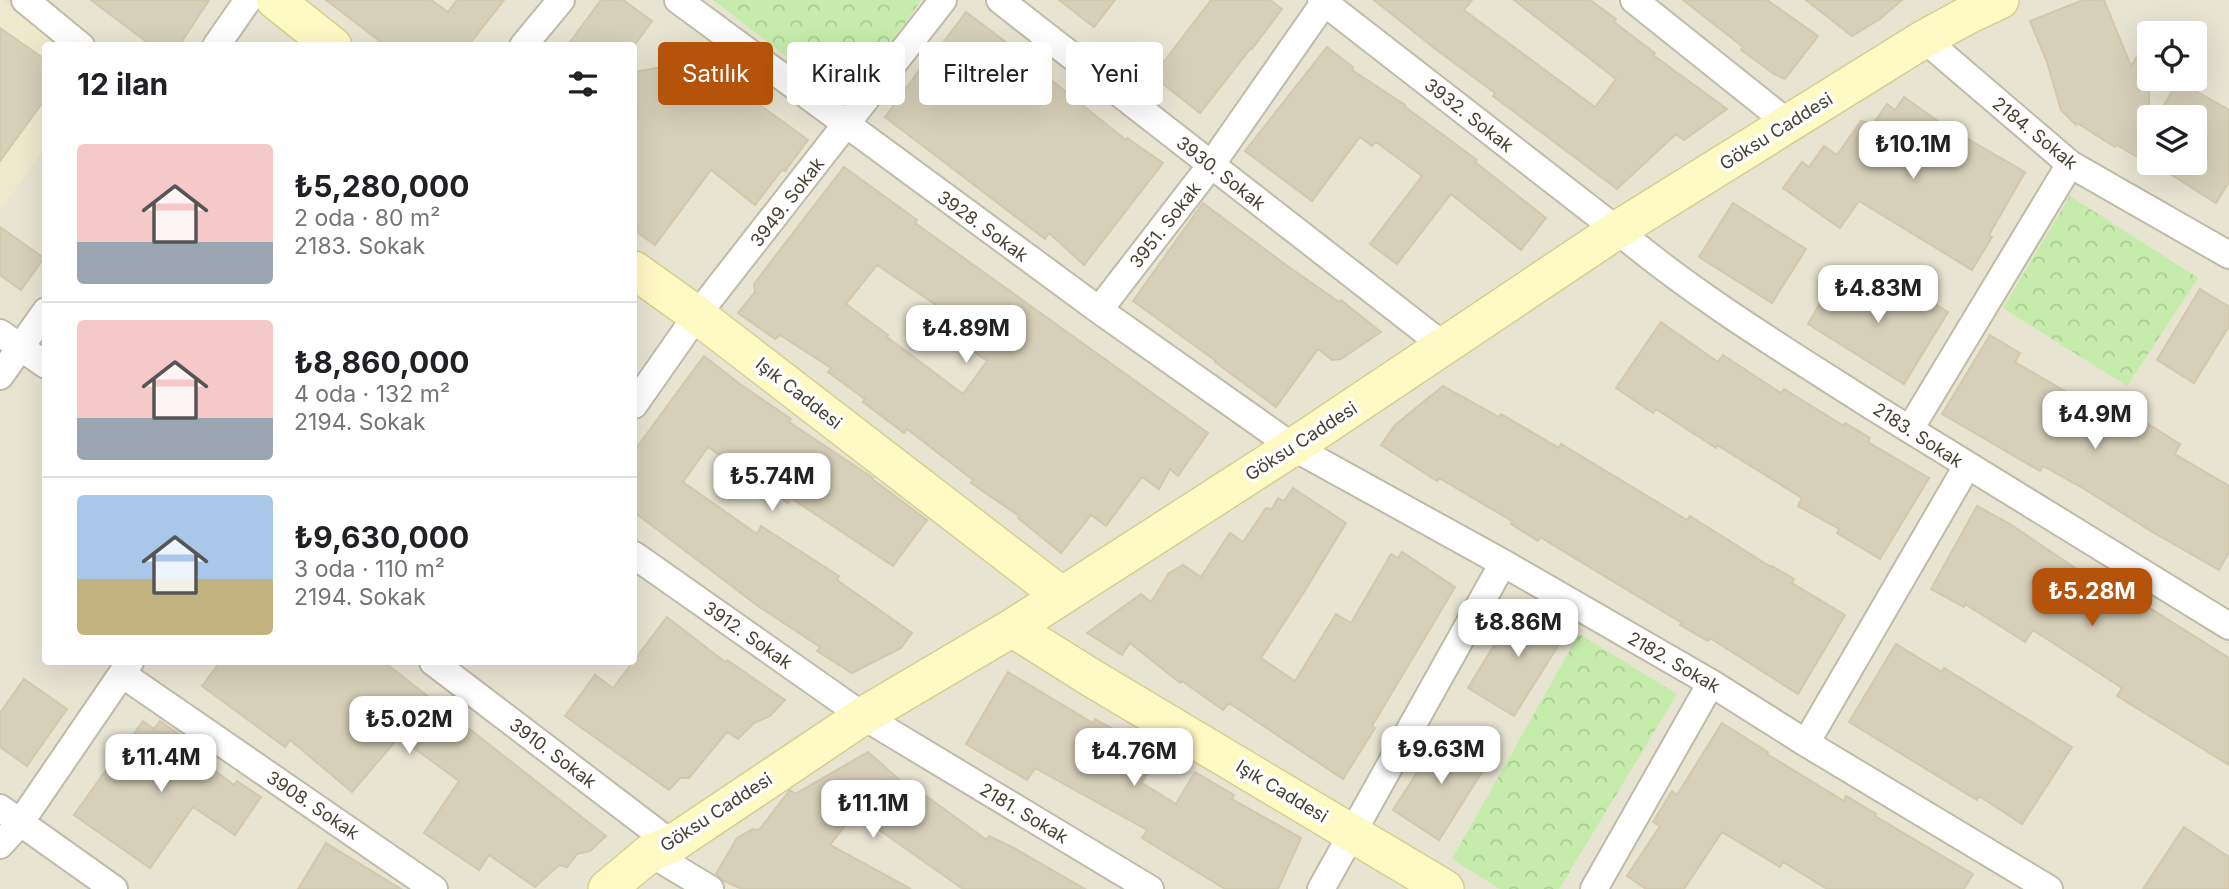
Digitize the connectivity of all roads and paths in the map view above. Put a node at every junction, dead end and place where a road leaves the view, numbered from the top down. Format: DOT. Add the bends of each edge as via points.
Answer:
graph roads {
  1 [pos="25,0"];
  2 [pos="248,0"];
  3 [pos="275,0"];
  4 [pos="561,0"];
  5 [pos="678,0"];
  6 [pos="943,0"];
  7 [pos="1000,0"];
  8 [pos="1634,0"];
  9 [pos="1324,1"];
  10 [pos="1972,5"];
  11 [pos="1924,39"];
  12 [pos="76,42"];
  13 [pos="219,42"];
  14 [pos="327,42"];
  15 [pos="526,42"];
  16 [pos="1788,123"];
  17 [pos="847,126"];
  18 [pos="2070,164"];
  19 [pos="1211,165"];
  20 [pos="1617,230"];
  21 [pos="2225,243"];
  22 [pos="637,272"];
  23 [pos="1099,310"];
  24 [pos="697,315"];
  25 [pos="42,317"];
  26 [pos="0,332"];
  27 [pos="1444,346"];
  28 [pos="22,347"];
  29 [pos="42,362"];
  30 [pos="0,376"];
  31 [pos="637,401"];
  32 [pos="1910,429"];
  33 [pos="1293,447"];
  34 [pos="1967,467"];
  35 [pos="637,557"];
  36 [pos="1503,563"];
  37 [pos="1062,596"];
  38 [pos="2229,625"];
  39 [pos="1012,628"];
  40 [pos="437,665"];
  41 [pos="126,668"];
  42 [pos="1711,682"];
  43 [pos="863,716"];
  44 [pos="1806,743"];
  45 [pos="10,816"];
  46 [pos="1353,834"];
  47 [pos="0,845"];
  48 [pos="661,849"];
  49 [pos="114,889"];
  50 [pos="435,889"];
  51 [pos="607,889"];
  52 [pos="710,889"];
  53 [pos="1150,889"];
  54 [pos="1321,889"];
  55 [pos="1445,889"];
  56 [pos="1594,889"];
  57 [pos="2049,889"];
  1 -- 12 [label="street"];
  2 -- 13 [label="street"];
  3 -- 14 [label="street"];
  4 -- 15 [label="street"];
  5 -- 17 [label="street, 3928. Sokak"];
  6 -- 17 [label="street, 3949. Sokak"];
  7 -- 19 [label="street, 3930. Sokak"];
  8 -- 16 [label="street"];
  9 -- 19 [label="street, 3951. Sokak"];
  9 -- 20 [label="street, 3932. Sokak"];
  10 -- 11 [label="street, Göksu Caddesi"];
  11 -- 16 [label="street, Göksu Caddesi"];
  11 -- 18 [label="street, 2184. Sokak"];
  16 -- 20 [label="street, Göksu Caddesi"];
  17 -- 23 [label="street, 3928. Sokak"];
  17 -- 24 [label="street, 3949. Sokak"];
  18 -- 21 [label="street, 2184. Sokak"];
  18 -- 32 [label="street"];
  19 -- 23 [label="street, 3951. Sokak"];
  19 -- 27 [label="street, 3930. Sokak"];
  20 -- 27 [label="street, Göksu Caddesi"];
  20 -- 32 [label="street, 2183. Sokak" via="1728,315"];
  22 -- 24 [label="street, Işık Caddesi"];
  23 -- 33 [label="street, 3928. Sokak"];
  24 -- 31 [label="street, 3949. Sokak"];
  24 -- 37 [label="street, Işık Caddesi"];
  25 -- 28 [label="street"];
  26 -- 28 [label="street"];
  27 -- 33 [label="street, Göksu Caddesi"];
  28 -- 29 [label="street"];
  28 -- 30 [label="street"];
  32 -- 34 [label="street, 2183. Sokak"];
  33 -- 36 [label="street, 2182. Sokak"];
  33 -- 37 [label="street, Göksu Caddesi"];
  34 -- 38 [label="street, 2183. Sokak"];
  34 -- 44 [label="street"];
  35 -- 43 [label="street, 3912. Sokak"];
  36 -- 42 [label="street, 2182. Sokak"];
  36 -- 46 [label="street"];
  37 -- 39 [label="street, Göksu Caddesi"];
  39 -- 43 [label="street, Göksu Caddesi"];
  39 -- 46 [label="street, Işık Caddesi"];
  40 -- 48 [label="street, 3910. Sokak"];
  41 -- 45 [label="street"];
  41 -- 50 [label="street, 3908. Sokak"];
  42 -- 44 [label="street, 2182. Sokak"];
  42 -- 56 [label="street"];
  43 -- 48 [label="street, Göksu Caddesi"];
  43 -- 53 [label="street, 2181. Sokak"];
  44 -- 57 [label="street, 2182. Sokak"];
  45 -- 47 [label="street"];
  45 -- 49 [label="street"];
  46 -- 54 [label="street"];
  46 -- 55 [label="street, Işık Caddesi"];
  48 -- 51 [label="street, Göksu Caddesi"];
  48 -- 52 [label="street, 3910. Sokak"];
}
